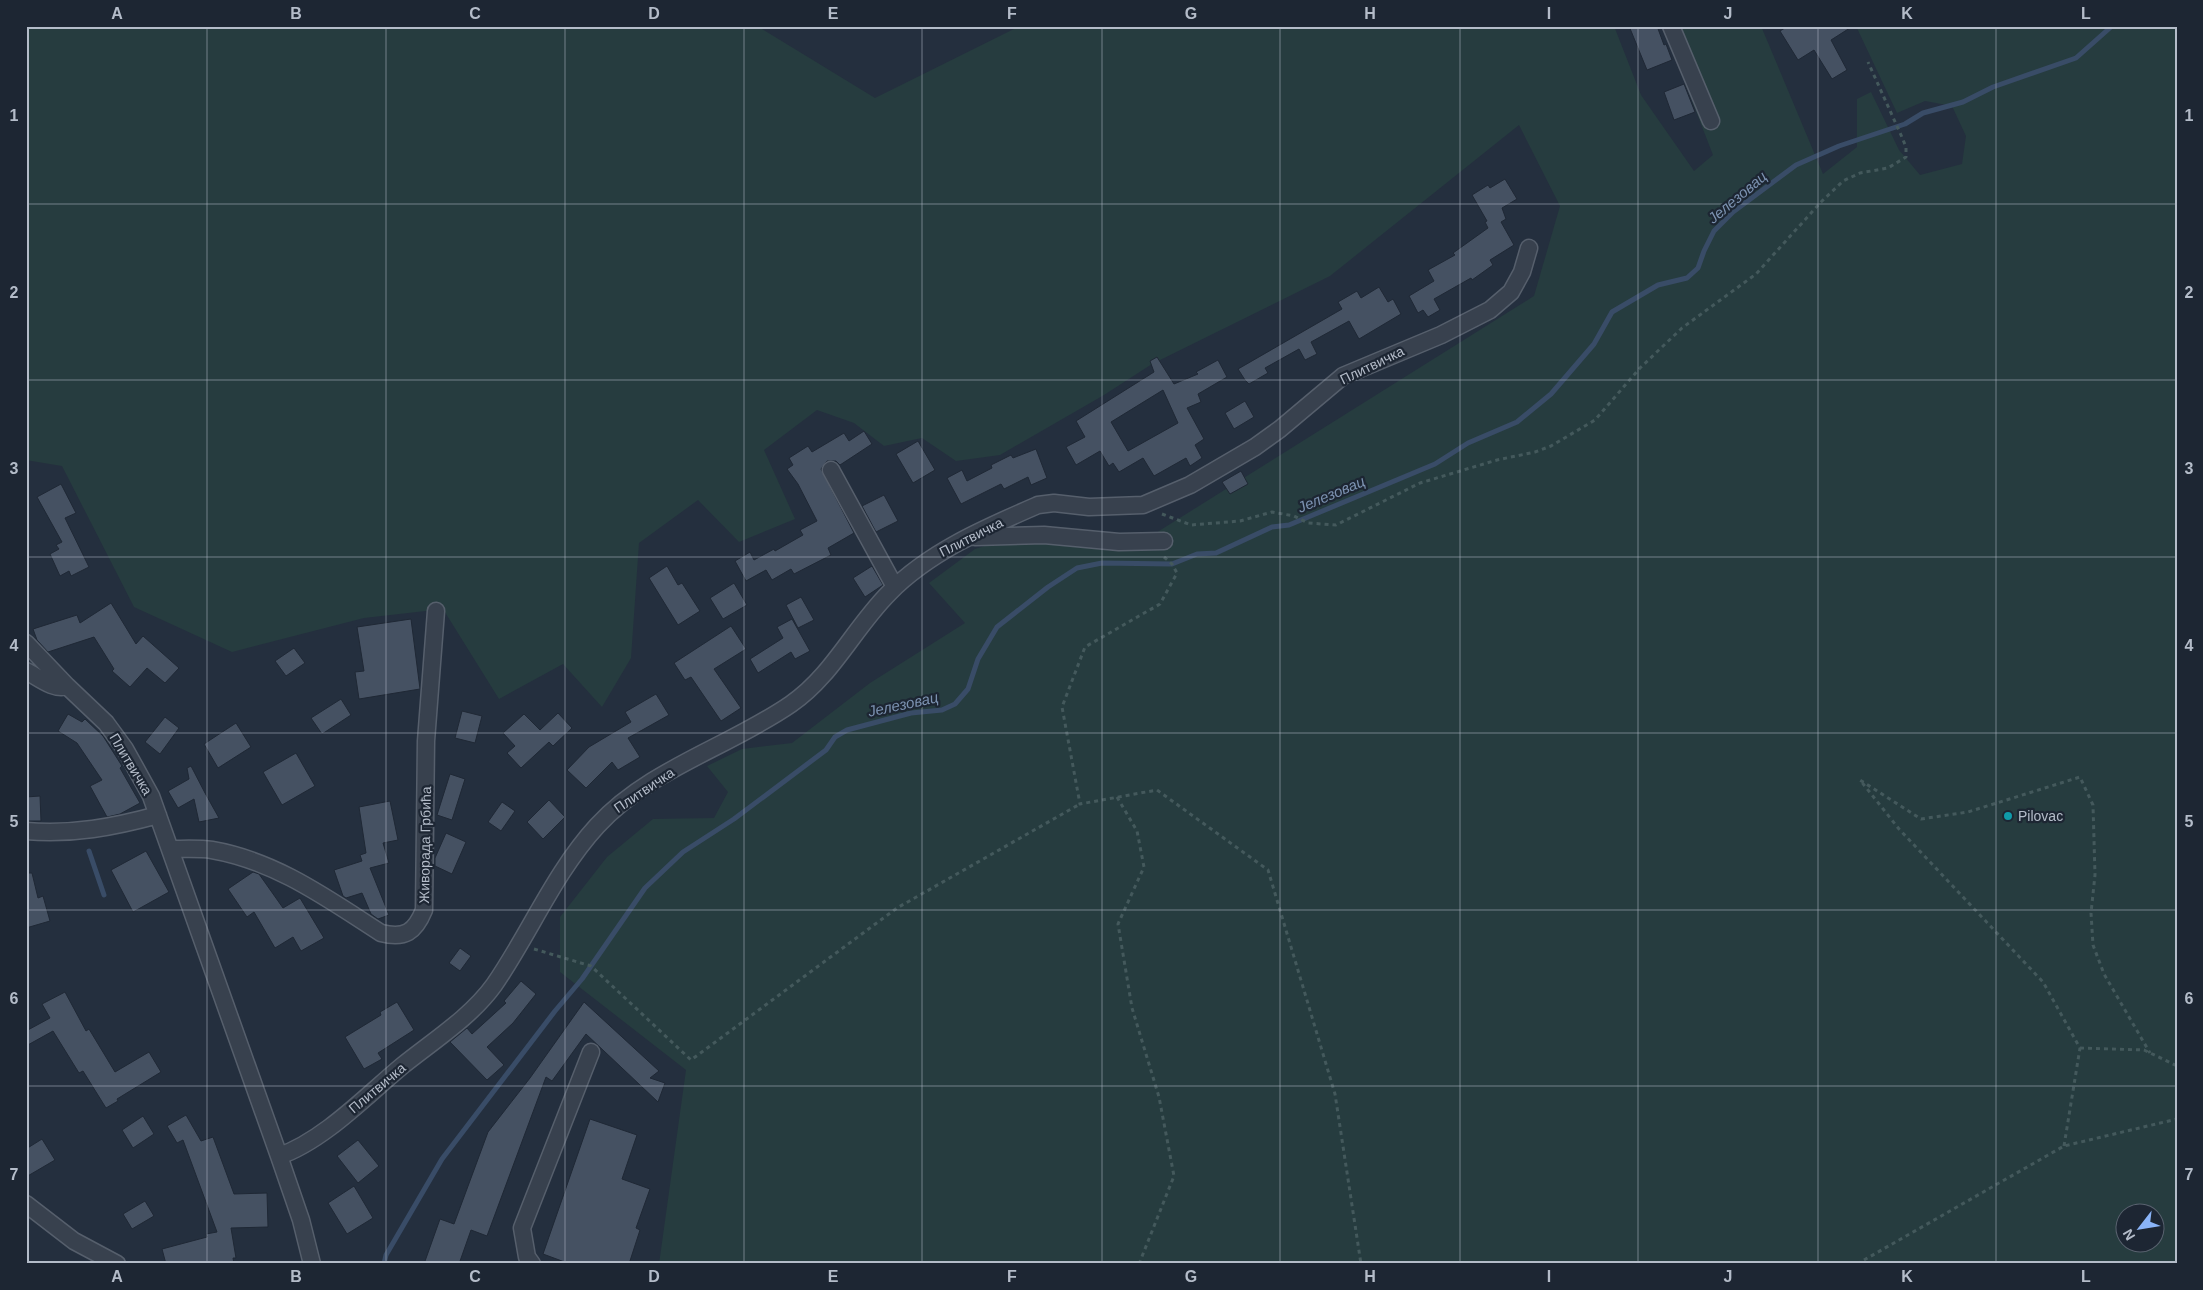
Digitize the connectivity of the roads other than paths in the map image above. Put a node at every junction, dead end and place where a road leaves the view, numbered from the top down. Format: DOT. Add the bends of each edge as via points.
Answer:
graph roads {
  1 [pos="1671,26"];
  2 [pos="1711,121"];
  3 [pos="1529,248"];
  4 [pos="831,470"];
  5 [pos="970,537"];
  6 [pos="1164,541"];
  7 [pos="895,587"];
  8 [pos="436,611"];
  9 [pos="26,643"];
  10 [pos="26,671"];
  11 [pos="67,686"];
  12 [pos="158,815"];
  13 [pos="26,831"];
  14 [pos="170,849"];
  15 [pos="591,1052"];
  16 [pos="279,1156"];
  17 [pos="26,1204"];
  18 [pos="117,1264"];
  19 [pos="312,1264"];
  20 [pos="532,1264"];
  1 -- 2 [label="street"];
  3 -- 5 [label="street, Плитвичка" via="1522,272 1511,292 1490,310 1441,335 1344,376 1255,447 1190,485 1143,505 1108,508 1054,503 1038,505"];
  4 -- 7 [label="street"];
  5 -- 6 [label="street" via="1044,535 1080,540"];
  5 -- 7 [label="street, Плитвичка" via="929,558"];
  7 -- 16 [label="street, Плитвичка" via="813,687 792,704 641,789 613,810 576,853 492,987 468,1013 299,1149"];
  8 -- 14 [label="street, Живорада Грбића" via="426,741 424,910 418,925 401,935 381,933 284,873 251,859 210,850"];
  9 -- 11 [label="street, Плитвичка"];
  10 -- 11 [label="street" via="53,686"];
  11 -- 12 [label="street, Плитвичка" via="106,723 125,749"];
  12 -- 13 [label="street" via="92,830"];
  12 -- 14 [label="street, Плитвичка"];
  14 -- 16 [label="street, Плитвичка"];
  15 -- 20 [label="street" via="522,1228 527,1257"];
  16 -- 19 [label="street"];
  17 -- 18 [label="street" via="68,1236"];
}
